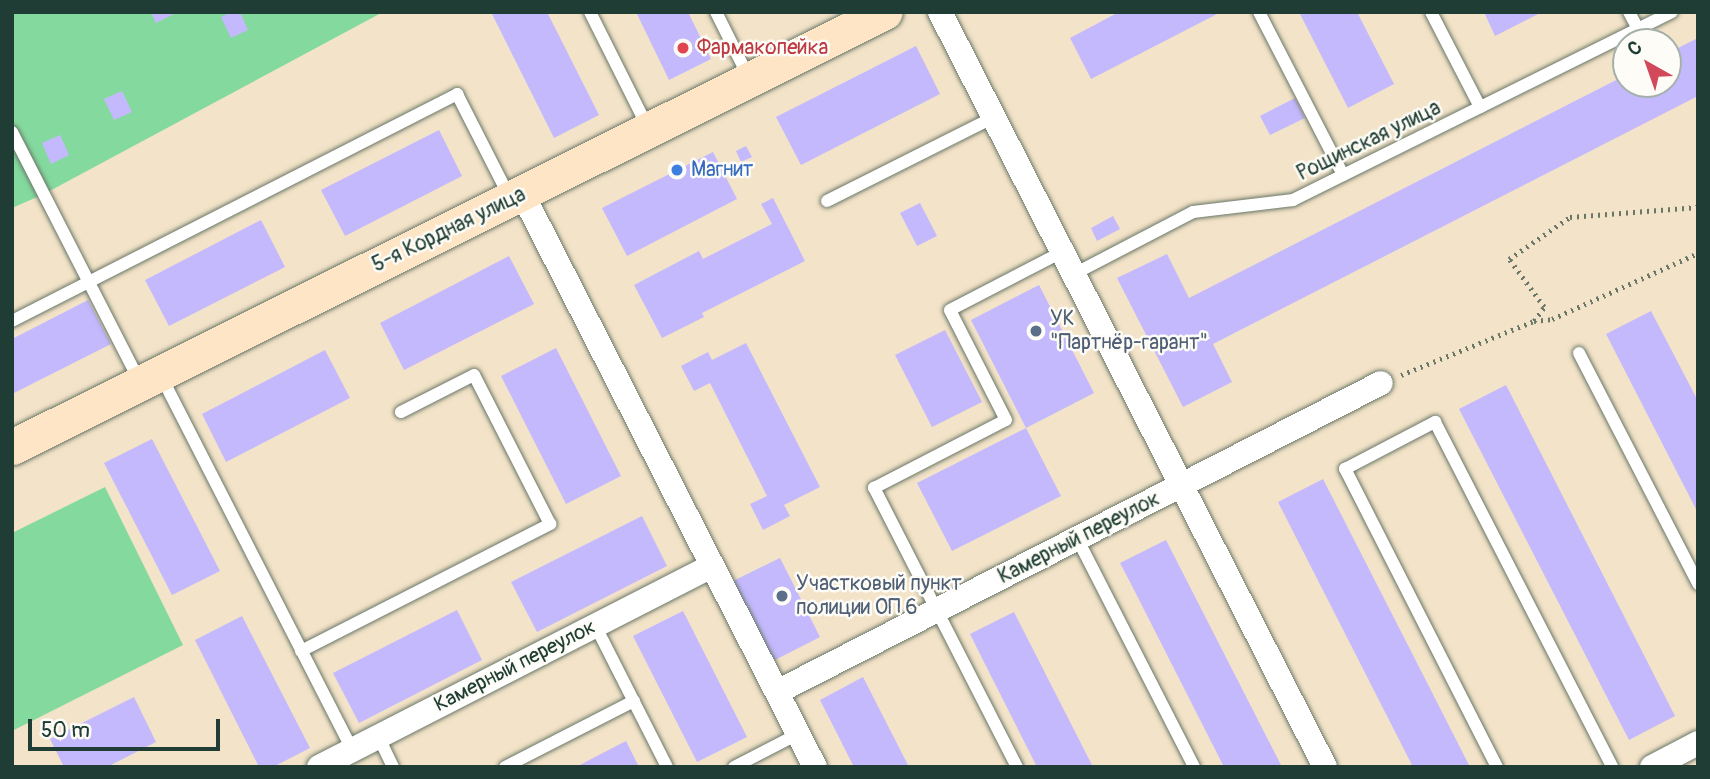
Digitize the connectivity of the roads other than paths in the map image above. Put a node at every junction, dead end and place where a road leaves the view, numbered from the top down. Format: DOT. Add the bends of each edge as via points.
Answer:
graph roads {
  1 [pos="590,12"];
  2 [pos="716,12"];
  3 [pos="885,12"];
  4 [pos="940,12"];
  5 [pos="1259,12"];
  6 [pos="1431,12"];
  7 [pos="1629,12"];
  8 [pos="1672,12"];
  9 [pos="1637,28"];
  10 [pos="1640,28"];
  11 [pos="1612,42"];
  12 [pos="750,80"];
  13 [pos="1480,107"];
  14 [pos="993,117"];
  15 [pos="649,130"];
  16 [pos="12,132"];
  17 [pos="1343,175"];
  18 [pos="516,196"];
  19 [pos="827,201"];
  20 [pos="1068,263"];
  21 [pos="89,282"];
  22 [pos="12,321"];
  23 [pos="1579,352"];
  24 [pos="150,378"];
  25 [pos="1381,383"];
  26 [pos="401,412"];
  27 [pos="12,447"];
  28 [pos="1181,485"];
  29 [pos="1077,538"];
  30 [pos="712,566"];
  31 [pos="1698,584"];
  32 [pos="937,610"];
  33 [pos="595,625"];
  34 [pos="301,651"];
  35 [pos="777,692"];
  36 [pos="634,701"];
  37 [pos="798,734"];
  38 [pos="378,736"];
  39 [pos="1698,743"];
  40 [pos="352,750"];
  41 [pos="738,766"];
  42 [pos="319,767"];
  43 [pos="393,767"];
  44 [pos="505,767"];
  45 [pos="667,767"];
  46 [pos="815,767"];
  47 [pos="1017,767"];
  48 [pos="1194,767"];
  49 [pos="1325,767"];
  50 [pos="1497,767"];
  51 [pos="1612,767"];
  52 [pos="1652,767"];
  1 -- 15 [label="lane"];
  2 -- 12 [label="lane"];
  3 -- 12 [label="main road, 5-я Кордная улица"];
  4 -- 14 [label="street"];
  5 -- 17 [label="lane"];
  6 -- 13 [label="lane"];
  7 -- 9 [label="lane"];
  8 -- 10 [label="lane, Рощинская улица"];
  11 -- 13 [label="lane, Рощинская улица"];
  12 -- 15 [label="main road, 5-я Кордная улица"];
  13 -- 17 [label="lane, Рощинская улица"];
  14 -- 19 [label="lane"];
  14 -- 20 [label="street"];
  15 -- 18 [label="main road, 5-я Кордная улица"];
  16 -- 21 [label="lane"];
  17 -- 20 [label="lane, Рощинская улица" via="1293,200 1193,212"];
  18 -- 21 [label="lane" via="457,94"];
  18 -- 24 [label="main road, 5-я Кордная улица"];
  18 -- 30 [label="street"];
  20 -- 28 [label="street"];
  20 -- 32 [label="lane, Рощинская улица" via="950,310 1006,420 874,488"];
  21 -- 22 [label="lane"];
  21 -- 24 [label="lane"];
  23 -- 31 [label="lane"];
  24 -- 27 [label="main road, 5-я Кордная улица"];
  24 -- 34 [label="lane"];
  25 -- 28 [label="street, Камерный переулок"];
  26 -- 34 [label="lane" via="474,375 550,524"];
  28 -- 29 [label="street, Камерный переулок"];
  28 -- 49 [label="street"];
  29 -- 32 [label="street, Камерный переулок"];
  29 -- 48 [label="lane"];
  30 -- 33 [label="street, Камерный переулок"];
  30 -- 35 [label="street"];
  32 -- 35 [label="street, Камерный переулок"];
  32 -- 47 [label="lane"];
  33 -- 36 [label="lane"];
  33 -- 38 [label="street, Камерный переулок"];
  34 -- 40 [label="lane"];
  35 -- 37 [label="street"];
  36 -- 44 [label="lane"];
  36 -- 45 [label="lane"];
  37 -- 41 [label="lane"];
  37 -- 46 [label="street"];
  38 -- 40 [label="street, Камерный переулок"];
  38 -- 43 [label="lane"];
  39 -- 52 [label="street"];
  40 -- 42 [label="street, Камерный переулок"];
  50 -- 51 [label="lane" via="1345,468 1435,422"];
}
